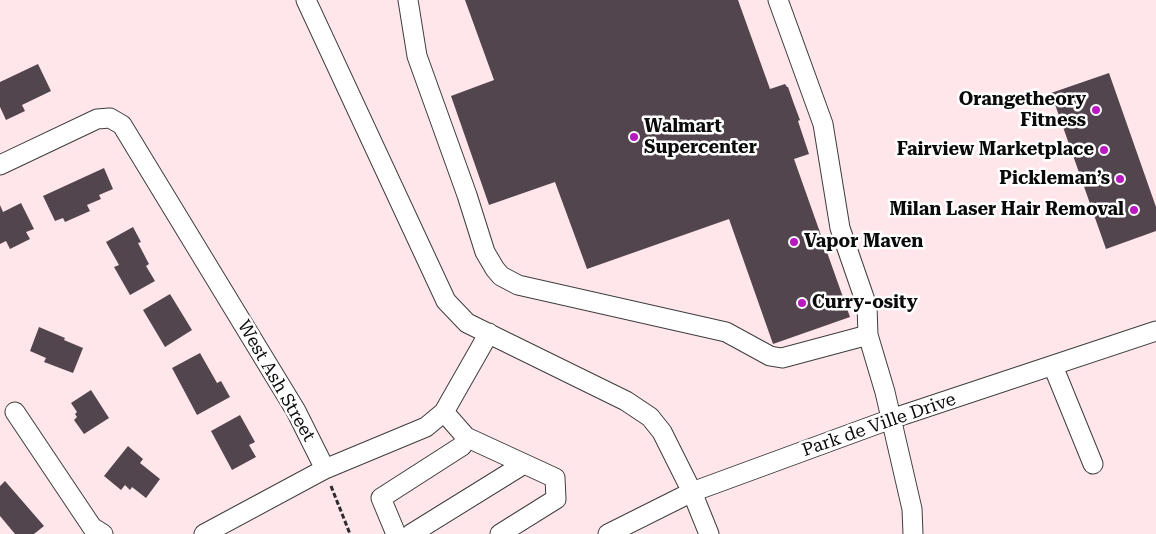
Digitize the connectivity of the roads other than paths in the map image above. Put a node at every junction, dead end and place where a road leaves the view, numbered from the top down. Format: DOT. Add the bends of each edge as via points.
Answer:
graph roads {
  1 [pos="306,0"];
  2 [pos="408,0"];
  3 [pos="778,0"];
  4 [pos="0,165"];
  5 [pos="1156,331"];
  6 [pos="489,333"];
  7 [pos="868,335"];
  8 [pos="1053,366"];
  9 [pos="15,412"];
  10 [pos="444,412"];
  11 [pos="891,419"];
  12 [pos="466,437"];
  13 [pos="524,464"];
  14 [pos="1093,464"];
  15 [pos="325,469"];
  16 [pos="692,492"];
  17 [pos="641,526"];
  18 [pos="103,534"];
  19 [pos="204,534"];
  20 [pos="396,534"];
  21 [pos="411,534"];
  22 [pos="500,534"];
  23 [pos="608,534"];
  24 [pos="709,534"];
  25 [pos="913,534"];
  1 -- 6 [label="street" via="446,301 467,323"];
  2 -- 7 [label="street" via="417,56 485,252 502,276 518,285 726,332 770,356 782,358"];
  3 -- 7 [label="street" via="823,124 840,228 867,306"];
  4 -- 15 [label="street, West Ash Street" via="97,118 110,118 122,125 296,410"];
  5 -- 8 [label="street, Park de Ville Drive"];
  6 -- 10 [label="street"];
  6 -- 16 [label="street" via="626,401 650,417 662,432"];
  7 -- 11 [label="street"];
  8 -- 11 [label="street, Park de Ville Drive"];
  8 -- 14 [label="street"];
  9 -- 18 [label="street" via="92,527"];
  10 -- 12 [label="street"];
  10 -- 15 [label="street" via="426,427"];
  11 -- 16 [label="street, Park de Ville Drive"];
  11 -- 25 [label="street" via="912,509"];
  12 -- 13 [label="street"];
  12 -- 20 [label="street" via="462,446 381,498"];
  13 -- 21 [label="street"];
  13 -- 22 [label="street" via="555,478 556,499"];
  15 -- 19 [label="street"];
  16 -- 17 [label="street, Park de Ville Drive"];
  16 -- 24 [label="street"];
  17 -- 23 [label="street, Park de Ville Drive"];
}
